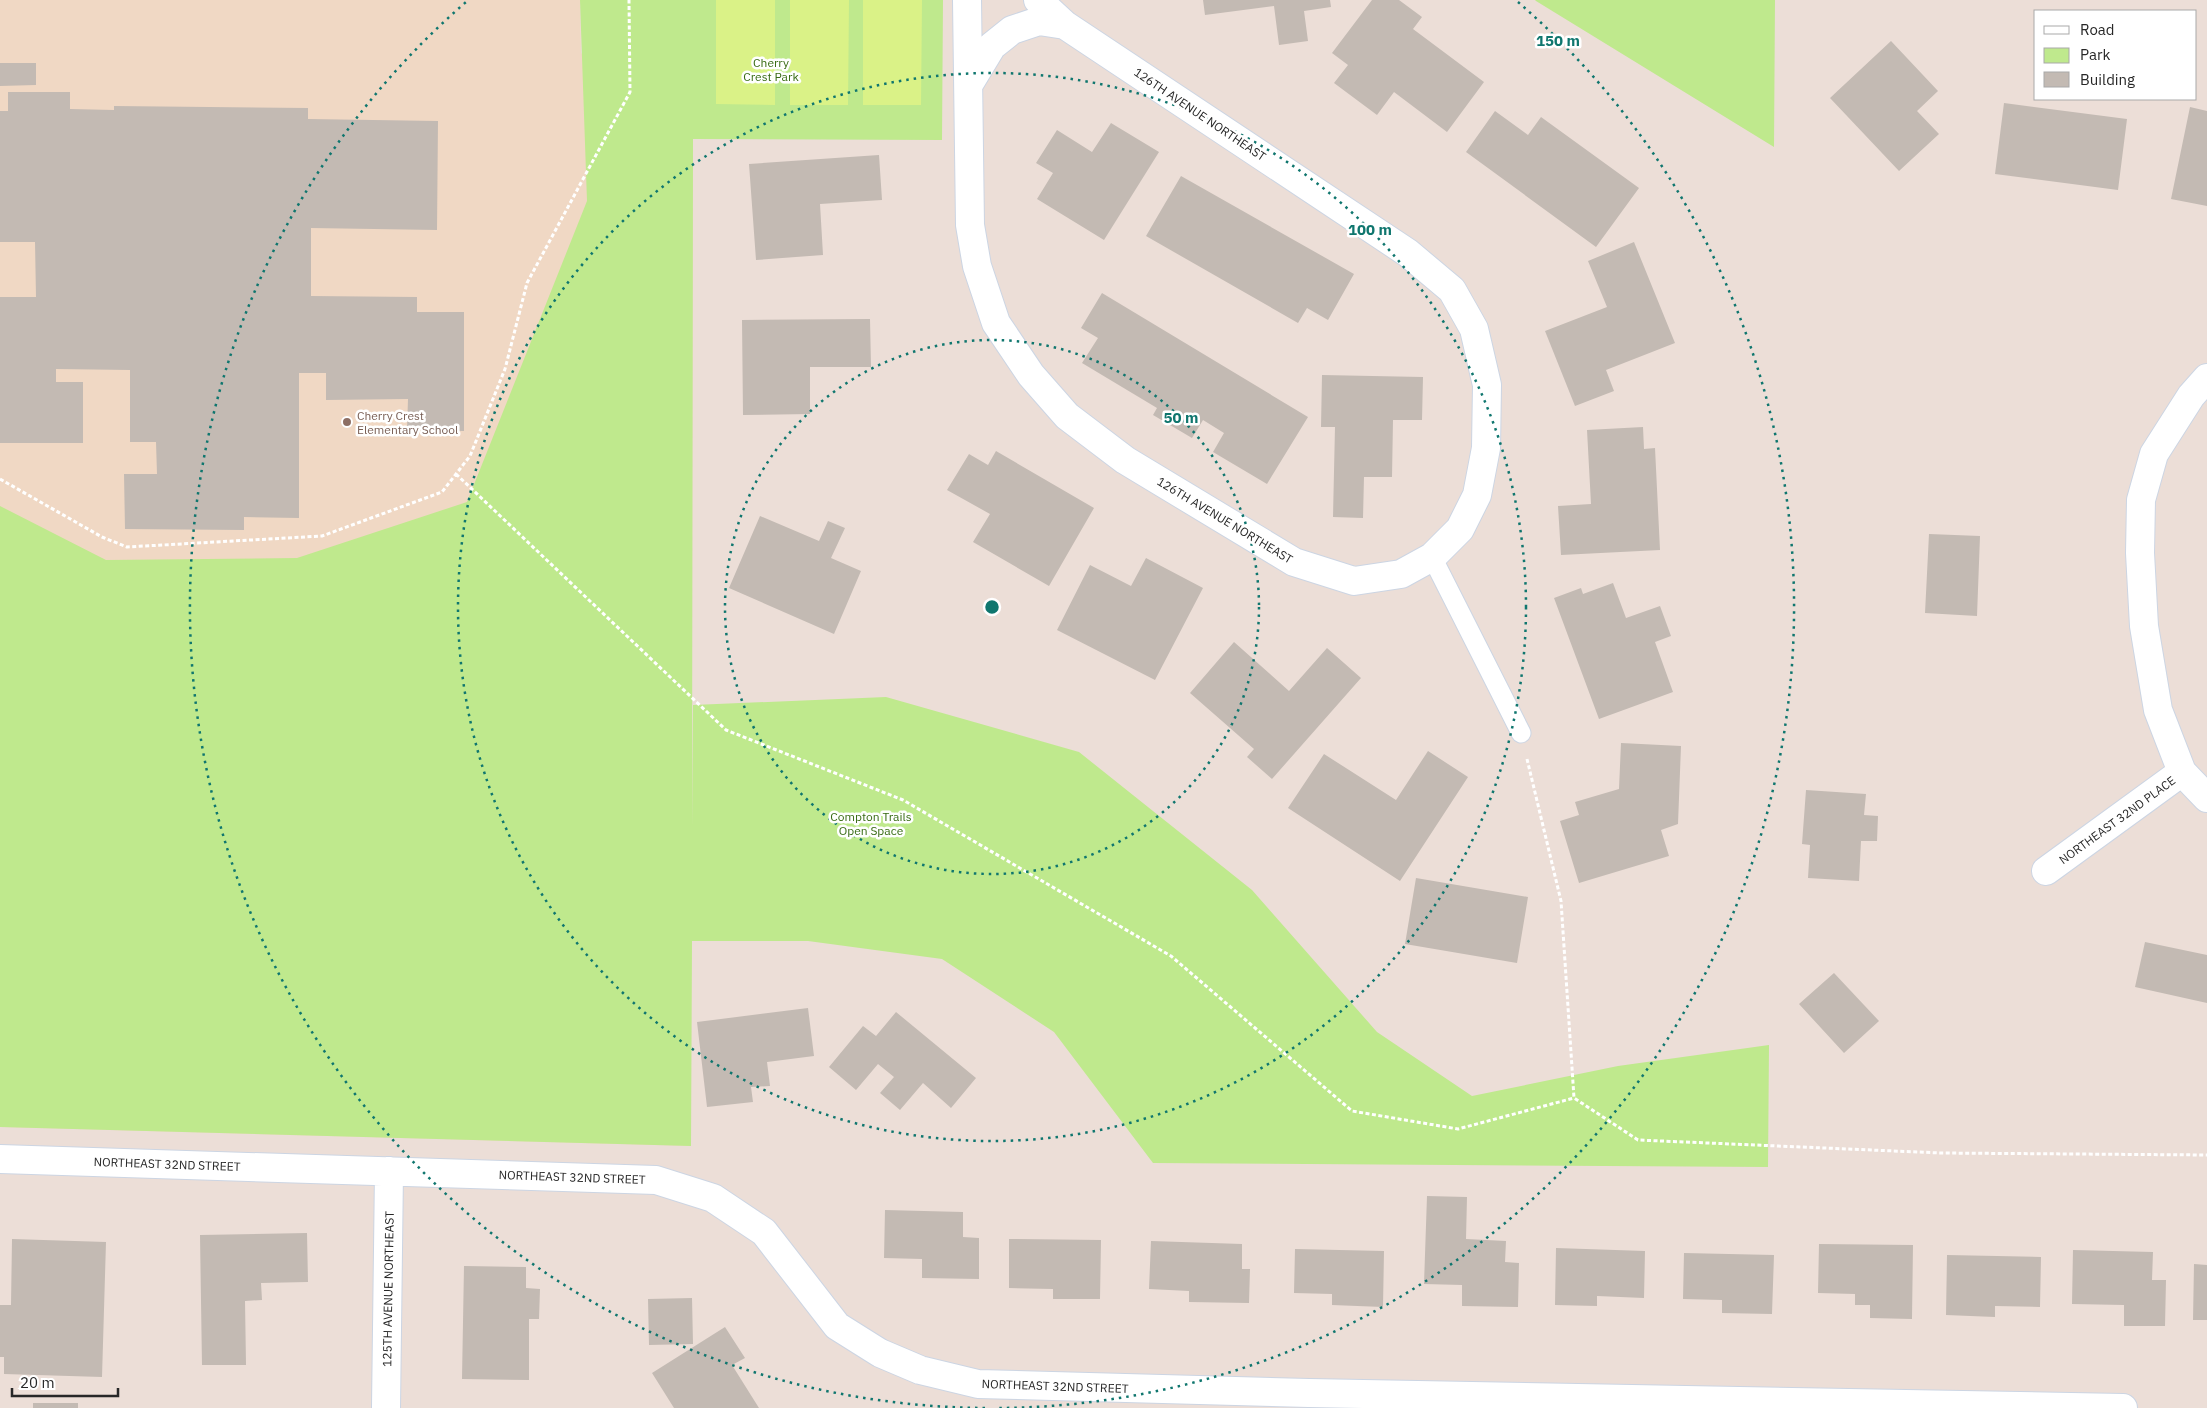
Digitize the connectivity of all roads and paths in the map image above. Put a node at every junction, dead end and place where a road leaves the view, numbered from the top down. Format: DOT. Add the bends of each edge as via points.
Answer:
graph roads {
  1 [pos="629,0"];
  2 [pos="967,0"];
  3 [pos="1038,0"];
  4 [pos="1065,25"];
  5 [pos="969,84"];
  6 [pos="2207,378"];
  7 [pos="456,474"];
  8 [pos="0,479"];
  9 [pos="1432,557"];
  10 [pos="1522,733"];
  11 [pos="2182,772"];
  12 [pos="2207,798"];
  13 [pos="2046,871"];
  14 [pos="1574,1098"];
  15 [pos="2207,1155"];
  16 [pos="0,1159"];
  17 [pos="389,1170"];
  18 [pos="1343,1401"];
  19 [pos="1846,1405"];
  20 [pos="386,1408"];
  21 [pos="2122,1408"];
  1 -- 7 [label="path" via="630,92 528,283 505,369 470,456"];
  2 -- 5 [label="street, 126TH AVENUE NORTHEAST"];
  3 -- 4 [label="street, 126TH AVENUE NORTHEAST"];
  4 -- 5 [label="street" via="1038,21 1012,30 992,46"];
  4 -- 9 [label="street, 126TH AVENUE NORTHEAST" via="1408,253 1452,290 1474,329 1487,385 1486,448 1477,495 1460,529"];
  5 -- 9 [label="street, 126TH AVENUE NORTHEAST" via="970,226 977,266 996,324 1031,374 1067,416 1125,460 1294,562 1354,581 1401,574"];
  6 -- 11 [label="street" via="2191,396 2154,454 2141,500 2144,626 2158,710"];
  7 -- 8 [label="path" via="442,492 322,536 127,547 102,537"];
  7 -- 14 [label="path" via="726,730 903,800 1171,956 1352,1111 1458,1129"];
  9 -- 10 [label="lane"];
  10 -- 14 [label="path" via="1561,902"];
  11 -- 12 [label="street, NORTHEAST 32ND PLACE"];
  11 -- 13 [label="street, NORTHEAST 32ND PLACE"];
  14 -- 15 [label="path" via="1638,1140 1941,1153"];
  16 -- 17 [label="street, NORTHEAST 32ND STREET"];
  17 -- 18 [label="street, NORTHEAST 32ND STREET" via="656,1180 713,1198 764,1232 837,1326 880,1354 920,1370 978,1384"];
  17 -- 20 [label="street, 125TH AVENUE NORTHEAST"];
  18 -- 19 [label="street, NORTHEAST 32ND STREET"];
  19 -- 21 [label="street, NORTHEAST 32ND STREET"];
}
